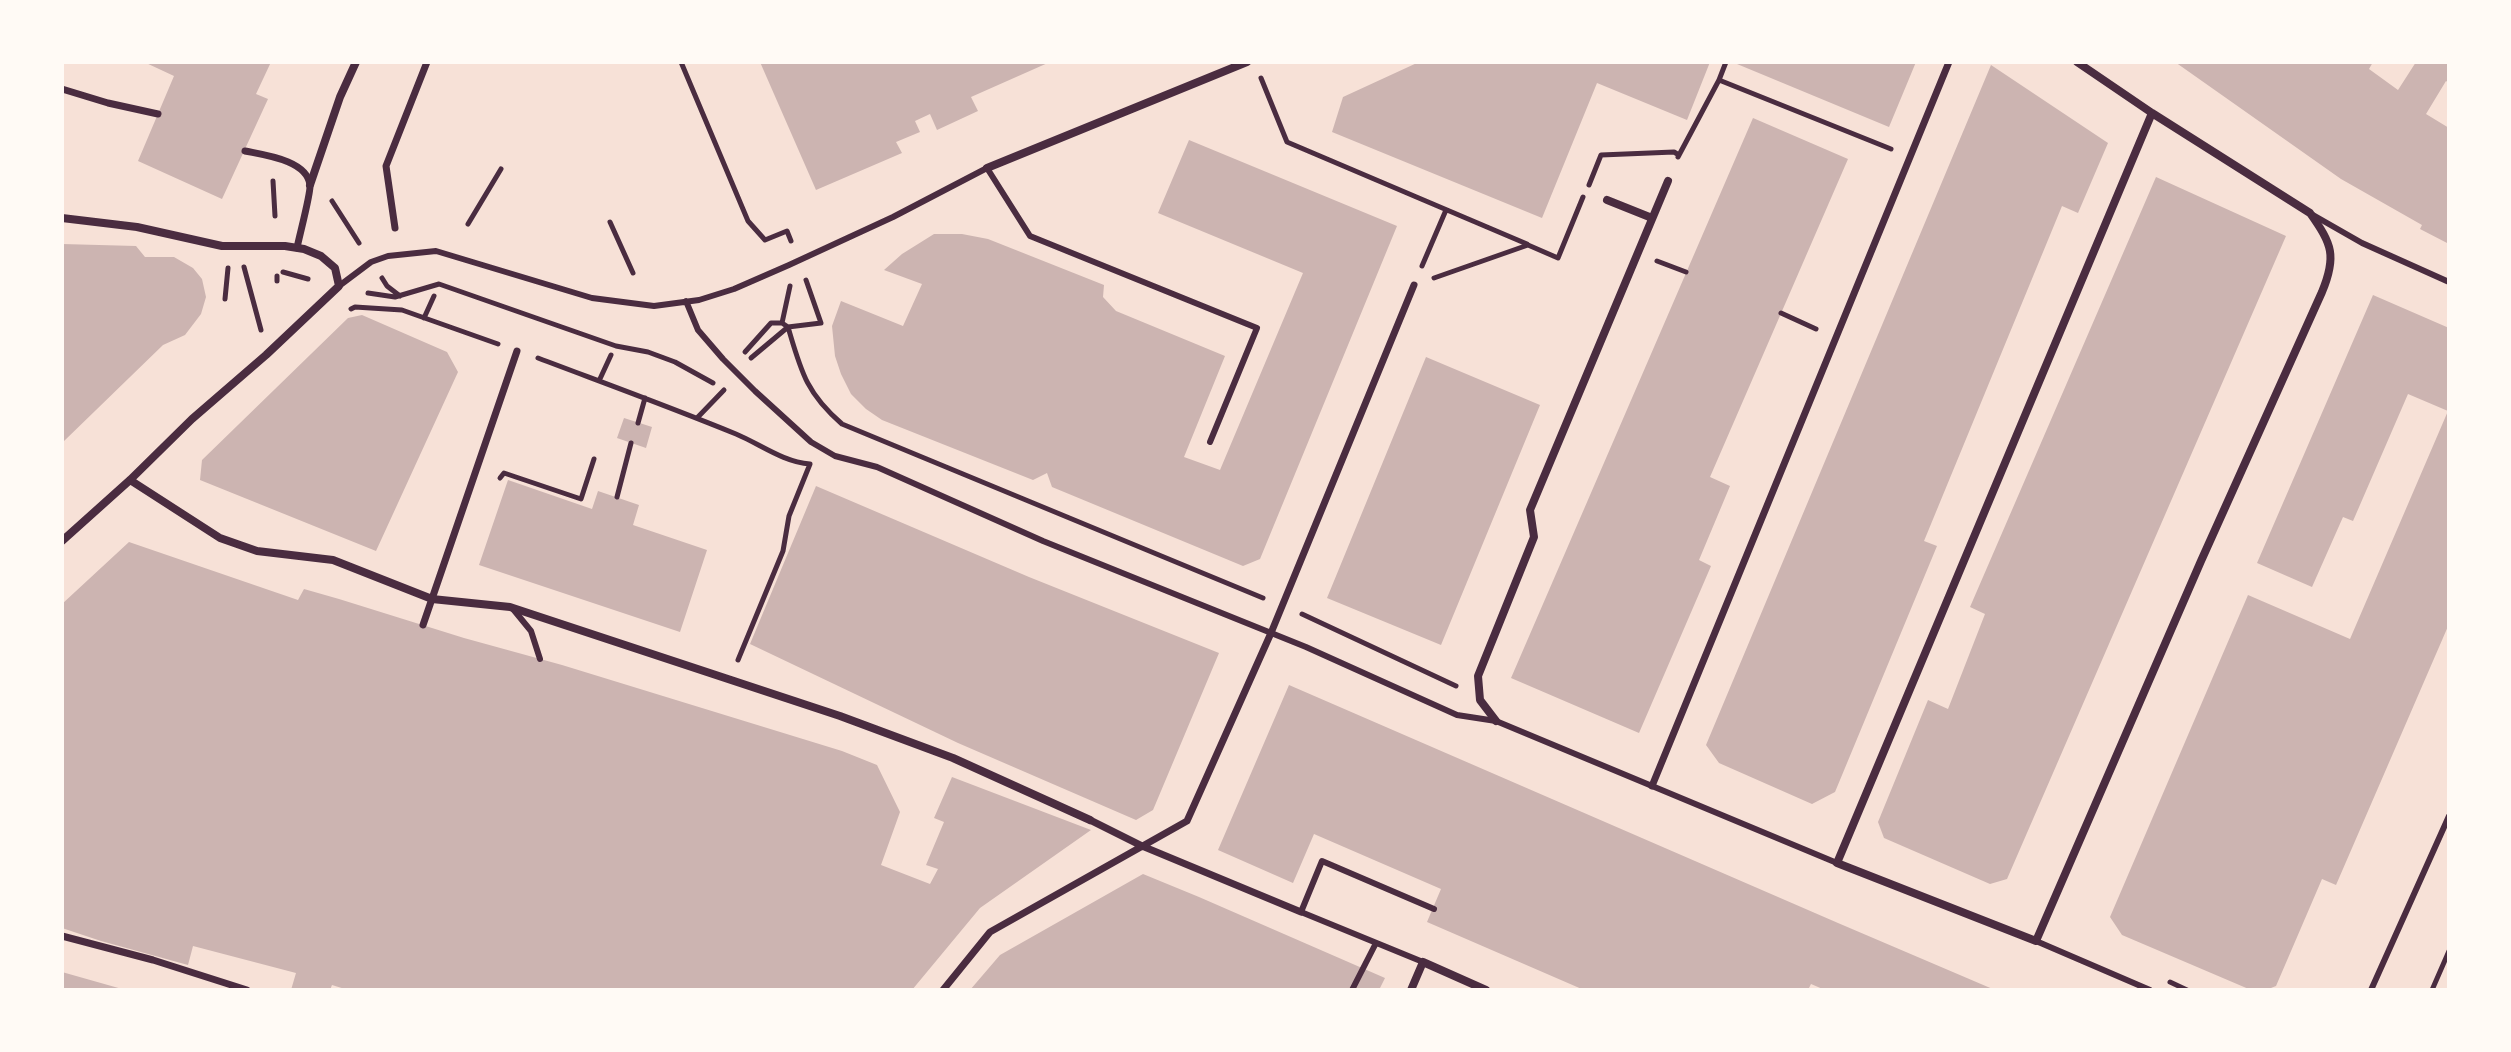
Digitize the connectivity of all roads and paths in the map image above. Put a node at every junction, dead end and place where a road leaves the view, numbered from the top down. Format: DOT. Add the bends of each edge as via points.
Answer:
graph roads {
  1 [pos="356,62"];
  2 [pos="427,62"];
  3 [pos="681,62"];
  4 [pos="1247,62"];
  5 [pos="1726,62"];
  6 [pos="1949,62"];
  7 [pos="2077,62"];
  8 [pos="1257,70"];
  9 [pos="1719,80"];
  10 [pos="62,89"];
  11 [pos="2152,113"];
  12 [pos="158,114"];
  13 [pos="245,151"];
  14 [pos="1679,155"];
  15 [pos="1910,157"];
  16 [pos="987,168"];
  17 [pos="501,169"];
  18 [pos="273,176"];
  19 [pos="1668,181"];
  20 [pos="310,185"];
  21 [pos="330,197"];
  22 [pos="1607,200"];
  23 [pos="1446,210"];
  24 [pos="2310,213"];
  25 [pos="275,216"];
  26 [pos="62,218"];
  27 [pos="1652,218"];
  28 [pos="610,222"];
  29 [pos="346,224"];
  30 [pos="468,224"];
  31 [pos="395,228"];
  32 [pos="1528,245"];
  33 [pos="300,249"];
  34 [pos="799,261"];
  35 [pos="228,264"];
  36 [pos="789,265"];
  37 [pos="244,266"];
  38 [pos="633,273"];
  39 [pos="292,276"];
  40 [pos="311,279"];
  41 [pos="2449,282"];
  42 [pos="1414,285"];
  43 [pos="339,286"];
  44 [pos="387,286"];
  45 [pos="372,294"];
  46 [pos="401,296"];
  47 [pos="434,296"];
  48 [pos="251,297"];
  49 [pos="225,299"];
  50 [pos="686,301"];
  51 [pos="347,311"];
  52 [pos="1781,313"];
  53 [pos="424,318"];
  54 [pos="785,325"];
  55 [pos="1836,337"];
  56 [pos="517,351"];
  57 [pos="611,355"];
  58 [pos="741,356"];
  59 [pos="738,373"];
  60 [pos="722,378"];
  61 [pos="599,381"];
  62 [pos="645,398"];
  63 [pos="697,418"];
  64 [pos="638,423"];
  65 [pos="1210,442"];
  66 [pos="631,443"];
  67 [pos="594,459"];
  68 [pos="130,480"];
  69 [pos="498,483"];
  70 [pos="617,497"];
  71 [pos="62,541"];
  72 [pos="432,599"];
  73 [pos="1282,606"];
  74 [pos="510,607"];
  75 [pos="423,625"];
  76 [pos="1271,633"];
  77 [pos="540,659"];
  78 [pos="730,680"];
  79 [pos="1496,721"];
  80 [pos="1652,786"];
  81 [pos="2449,816"];
  82 [pos="1090,820"];
  83 [pos="1142,846"];
  84 [pos="1837,863"];
  85 [pos="1434,909"];
  86 [pos="1301,912"];
  87 [pos="62,936"];
  88 [pos="2036,941"];
  89 [pos="1376,943"];
  90 [pos="2449,951"];
  91 [pos="1423,962"];
  92 [pos="247,990"];
  93 [pos="943,990"];
  94 [pos="1352,990"];
  95 [pos="1411,990"];
  96 [pos="1486,990"];
  97 [pos="2150,990"];
  98 [pos="2371,990"];
  99 [pos="2432,990"];
  1 -- 20 [label="street"];
  2 -- 31 [label="street" via="386,166"];
  3 -- 34 [label="path" via="748,221 765,240 787,231"];
  4 -- 16 [label="street"];
  5 -- 9 [label="path"];
  6 -- 15 [label="street"];
  7 -- 11 [label="street"];
  8 -- 23 [label="path" via="1287,142"];
  9 -- 14 [label="path"];
  9 -- 15 [label="path"];
  10 -- 12 [label="street"];
  11 -- 24 [label="street"];
  11 -- 84 [label="street"];
  13 -- 20 [label="street" via="302,169"];
  14 -- 19 [label="path"];
  14 -- 32 [label="path" via="1601,155 1558,258"];
  15 -- 55 [label="street"];
  16 -- 34 [label="lane"];
  16 -- 65 [label="lane" via="1030,236 1257,328"];
  17 -- 30 [label="path"];
  18 -- 25 [label="path"];
  19 -- 27 [label="street"];
  20 -- 33 [label="street"];
  21 -- 29 [label="path"];
  22 -- 27 [label="street"];
  23 -- 32 [label="path"];
  23 -- 42 [label="path"];
  24 -- 41 [label="lane"];
  24 -- 88 [label="street" via="2332,252 2330,272"];
  26 -- 33 [label="street" via="137,227 222,246"];
  27 -- 79 [label="street" via="1530,510 1534,537 1478,676 1480,700"];
  28 -- 38 [label="path"];
  32 -- 42 [label="path"];
  33 -- 43 [label="street" via="328,260"];
  34 -- 36 [label="lane"];
  34 -- 54 [label="path" via="821,323"];
  35 -- 49 [label="path"];
  36 -- 50 [label="lane" via="734,289"];
  36 -- 54 [label="path"];
  37 -- 48 [label="path"];
  39 -- 40 [label="path"];
  42 -- 73 [label="street"];
  43 -- 50 [label="lane" via="371,262 436,251 592,298 654,306"];
  43 -- 68 [label="street"];
  44 -- 46 [label="path"];
  45 -- 46 [label="path"];
  46 -- 60 [label="path" via="439,284 616,346 648,352 711,383"];
  47 -- 53 [label="path"];
  50 -- 59 [label="lane" via="698,330"];
  51 -- 53 [label="path" via="402,310"];
  52 -- 55 [label="path"];
  53 -- 56 [label="path"];
  54 -- 58 [label="path" via="771,323"];
  54 -- 59 [label="path"];
  54 -- 73 [label="path" via="805,381 842,424"];
  55 -- 80 [label="street"];
  56 -- 61 [label="path"];
  56 -- 72 [label="street"];
  57 -- 61 [label="path"];
  59 -- 63 [label="path"];
  59 -- 76 [label="lane" via="811,442 835,456 877,467"];
  61 -- 62 [label="path"];
  62 -- 63 [label="path"];
  62 -- 64 [label="path"];
  63 -- 78 [label="path" via="796,463 810,464 789,516 783,551"];
  66 -- 70 [label="path"];
  67 -- 69 [label="path" via="581,499 504,473"];
  68 -- 71 [label="street"];
  68 -- 72 [label="street" via="220,538 257,551 333,560"];
  72 -- 74 [label="street"];
  72 -- 75 [label="street"];
  73 -- 76 [label="street"];
  73 -- 79 [label="path" via="1455,686"];
  74 -- 77 [label="lane" via="531,631"];
  74 -- 78 [label="street"];
  76 -- 79 [label="lane" via="1457,715"];
  76 -- 83 [label="street" via="1187,821"];
  78 -- 82 [label="street" via="953,758"];
  79 -- 80 [label="lane"];
  80 -- 84 [label="lane"];
  81 -- 98 [label="lane"];
  82 -- 83 [label="street"];
  83 -- 86 [label="street"];
  83 -- 93 [label="street" via="990,932"];
  84 -- 88 [label="street"];
  85 -- 86 [label="lane" via="1322,861"];
  86 -- 89 [label="lane"];
  87 -- 92 [label="street"];
  88 -- 97 [label="lane"];
  89 -- 91 [label="lane"];
  89 -- 94 [label="lane"];
  90 -- 99 [label="path"];
  91 -- 95 [label="street"];
  91 -- 96 [label="street"];
}
